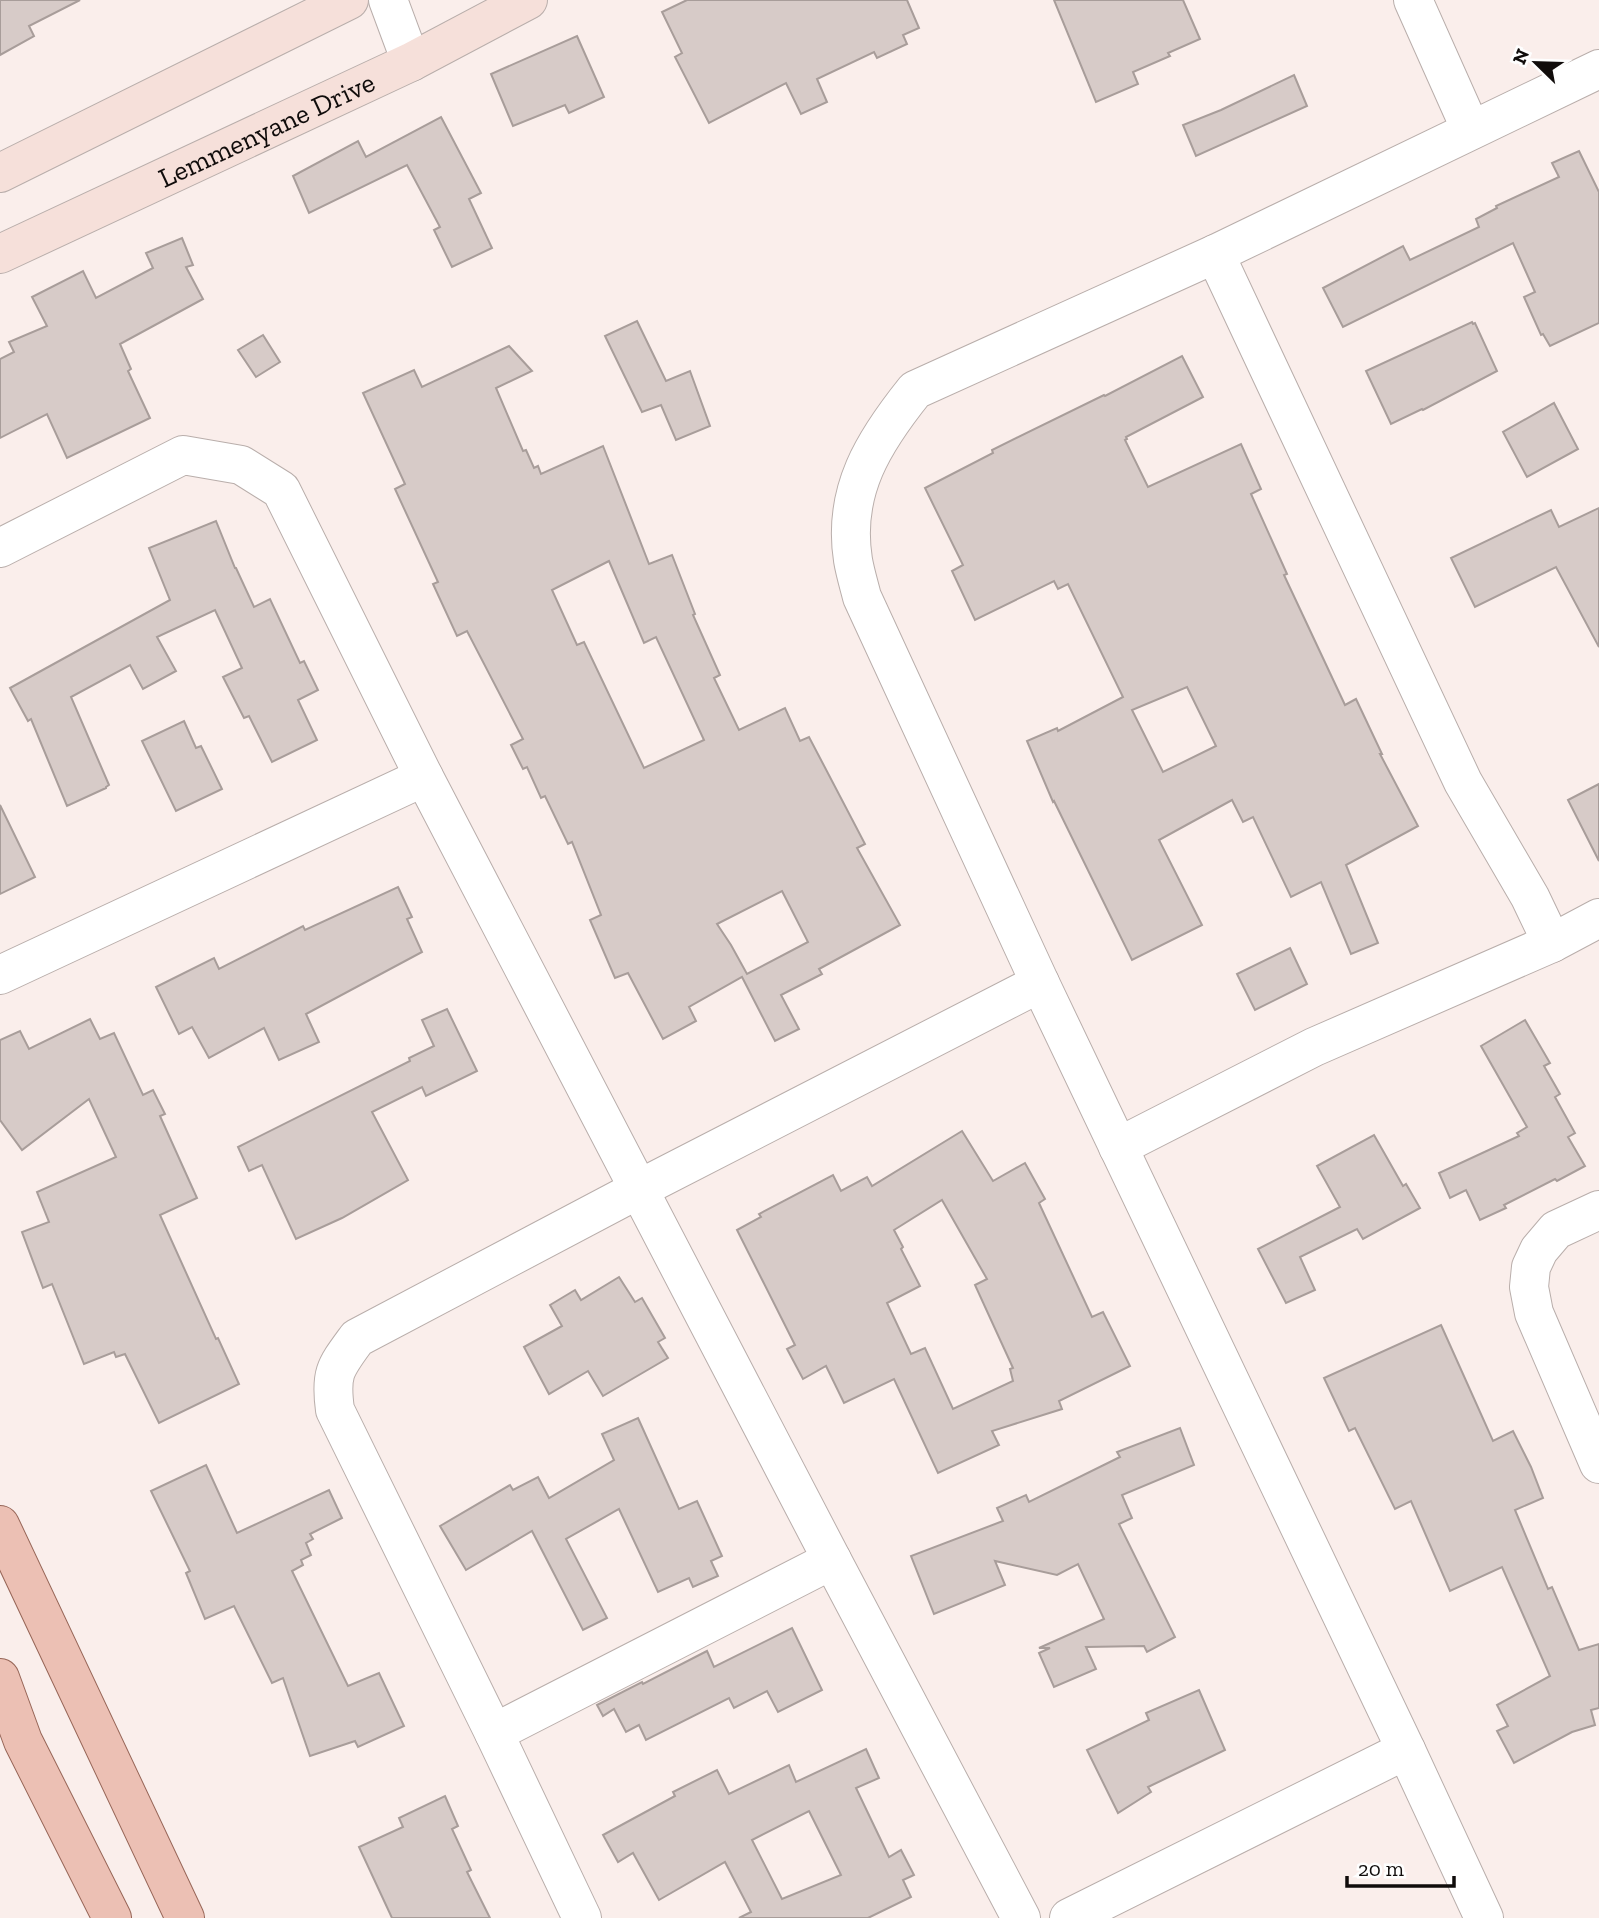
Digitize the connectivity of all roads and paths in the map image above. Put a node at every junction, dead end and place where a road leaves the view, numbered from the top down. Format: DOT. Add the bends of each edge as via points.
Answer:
graph roads {
  1 [pos="349,0"];
  2 [pos="388,0"];
  3 [pos="528,0"];
  4 [pos="1413,0"];
  5 [pos="411,62"];
  6 [pos="1599,69"];
  7 [pos="1471,130"];
  8 [pos="0,173"];
  9 [pos="0,254"];
  10 [pos="1215,254"];
  11 [pos="0,548"];
  12 [pos="424,776"];
  13 [pos="1599,918"];
  14 [pos="1552,943"];
  15 [pos="0,975"];
  16 [pos="1040,983"];
  17 [pos="1118,1147"];
  18 [pos="639,1189"];
  19 [pos="1599,1210"];
  20 [pos="1599,1464"];
  21 [pos="0,1525"];
  22 [pos="832,1560"];
  23 [pos="10,1568"];
  24 [pos="0,1678"];
  25 [pos="12,1733"];
  26 [pos="494,1733"];
  27 [pos="1406,1750"];
  28 [pos="112,1918"];
  29 [pos="185,1918"];
  30 [pos="582,1918"];
  31 [pos="1021,1918"];
  32 [pos="1069,1918"];
  33 [pos="1483,1918"];
  1 -- 8 [label="main road"];
  2 -- 5 [label="street"];
  3 -- 5 [label="main road, Lemmenyane Drive"];
  4 -- 7 [label="street"];
  5 -- 9 [label="main road, Lemmenyane Drive"];
  6 -- 7 [label="street"];
  7 -- 10 [label="street"];
  10 -- 14 [label="street" via="1463,782"];
  10 -- 16 [label="street" via="915,390 870,453 851,516 853,559 862,597"];
  11 -- 12 [label="street" via="183,455 241,465 281,491"];
  12 -- 15 [label="street"];
  12 -- 18 [label="street"];
  13 -- 14 [label="street"];
  14 -- 17 [label="street" via="1314,1047"];
  16 -- 17 [label="street"];
  16 -- 18 [label="street"];
  17 -- 27 [label="street"];
  18 -- 22 [label="street"];
  18 -- 26 [label="street" via="357,1339 339,1362 332,1384 335,1410"];
  19 -- 20 [label="street" via="1556,1230 1531,1267 1530,1287 1534,1313"];
  21 -- 23 [label="main road"];
  22 -- 26 [label="street"];
  22 -- 31 [label="street"];
  23 -- 29 [label="main road"];
  24 -- 25 [label="main road"];
  25 -- 28 [label="main road"];
  26 -- 30 [label="street"];
  27 -- 32 [label="street"];
  27 -- 33 [label="street"];
}
